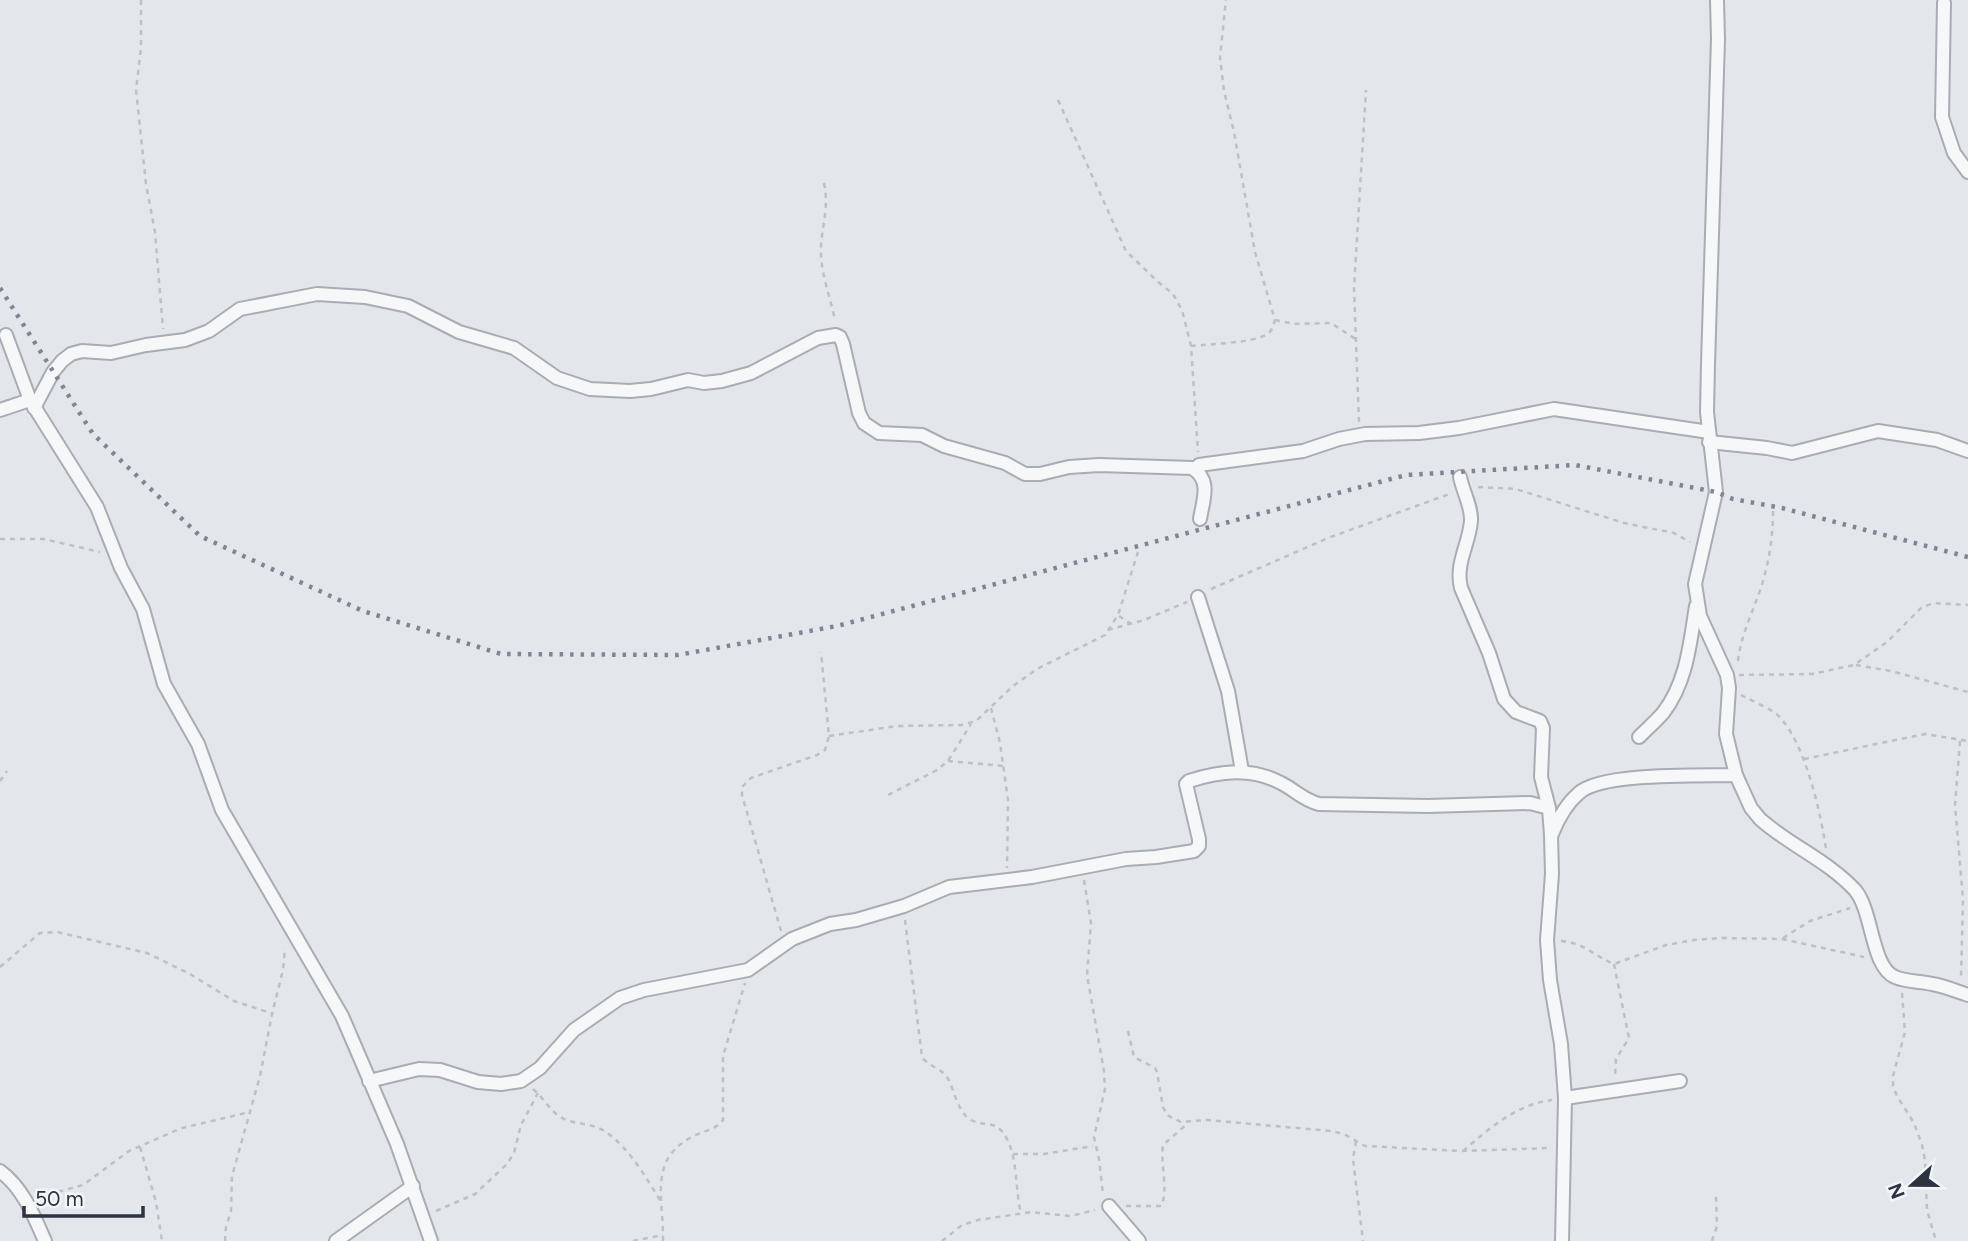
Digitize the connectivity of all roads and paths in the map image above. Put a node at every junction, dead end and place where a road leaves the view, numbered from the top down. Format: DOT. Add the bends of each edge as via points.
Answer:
graph roads {
  1 [pos="141,0"];
  2 [pos="1226,0"];
  3 [pos="1717,0"];
  4 [pos="1944,3"];
  5 [pos="1366,90"];
  6 [pos="1058,100"];
  7 [pos="1968,172"];
  8 [pos="824,183"];
  9 [pos="1275,320"];
  10 [pos="6,335"];
  11 [pos="836,335"];
  12 [pos="1357,340"];
  13 [pos="155,344"];
  14 [pos="1191,346"];
  15 [pos="32,404"];
  16 [pos="0,410"];
  17 [pos="1360,435"];
  18 [pos="1709,437"];
  19 [pos="1968,452"];
  20 [pos="1199,466"];
  21 [pos="1461,483"];
  22 [pos="1773,509"];
  23 [pos="1200,519"];
  24 [pos="0,538"];
  25 [pos="1701,550"];
  26 [pos="1138,552"];
  27 [pos="117,556"];
  28 [pos="1198,597"];
  29 [pos="1696,602"];
  30 [pos="1968,605"];
  31 [pos="1118,615"];
  32 [pos="1130,624"];
  33 [pos="1108,630"];
  34 [pos="821,652"];
  35 [pos="1854,665"];
  36 [pos="1731,679"];
  37 [pos="1968,692"];
  38 [pos="990,708"];
  39 [pos="971,724"];
  40 [pos="829,736"];
  41 [pos="1639,737"];
  42 [pos="1960,741"];
  43 [pos="1968,741"];
  44 [pos="1804,759"];
  45 [pos="948,761"];
  46 [pos="1004,766"];
  47 [pos="7,771"];
  48 [pos="1242,771"];
  49 [pos="1736,775"];
  50 [pos="0,781"];
  51 [pos="888,795"];
  52 [pos="1549,808"];
  53 [pos="1551,835"];
  54 [pos="1829,867"];
  55 [pos="1082,868"];
  56 [pos="1007,880"];
  57 [pos="1863,904"];
  58 [pos="904,906"];
  59 [pos="285,919"];
  60 [pos="1782,939"];
  61 [pos="1547,940"];
  62 [pos="785,945"];
  63 [pos="1881,961"];
  64 [pos="1614,964"];
  65 [pos="0,967"];
  66 [pos="748,970"];
  67 [pos="1901,979"];
  68 [pos="1964,993"];
  69 [pos="272,1014"];
  70 [pos="1128,1031"];
  71 [pos="369,1081"];
  72 [pos="521,1081"];
  73 [pos="1680,1081"];
  74 [pos="1615,1091"];
  75 [pos="538,1093"];
  76 [pos="1565,1098"];
  77 [pos="250,1112"];
  78 [pos="1187,1124"];
  79 [pos="1356,1141"];
  80 [pos="1094,1146"];
  81 [pos="140,1147"];
  82 [pos="1564,1148"];
  83 [pos="1463,1151"];
  84 [pos="1013,1154"];
  85 [pos="0,1171"];
  86 [pos="413,1186"];
  87 [pos="1716,1196"];
  88 [pos="26,1200"];
  89 [pos="662,1202"];
  90 [pos="1107,1207"];
  91 [pos="1020,1213"];
  92 [pos="423,1216"];
  93 [pos="663,1235"];
  94 [pos="46,1241"];
  95 [pos="162,1241"];
  96 [pos="225,1241"];
  97 [pos="336,1241"];
  98 [pos="431,1241"];
  99 [pos="633,1241"];
  100 [pos="663,1241"];
  101 [pos="942,1241"];
  102 [pos="1139,1241"];
  103 [pos="1363,1241"];
  104 [pos="1562,1241"];
  105 [pos="1712,1241"];
  106 [pos="1936,1241"];
  1 -- 13 [label="path" via="136,90 164,324"];
  2 -- 9 [label="path" via="1220,57 1224,91 1255,252"];
  3 -- 18 [label="street"];
  4 -- 7 [label="street" via="1942,117 1954,153"];
  5 -- 12 [label="path" via="1354,288"];
  6 -- 14 [label="path" via="1126,251 1173,294"];
  8 -- 11 [label="path" via="828,200 821,259"];
  9 -- 12 [label="path" via="1331,323"];
  9 -- 14 [label="path" via="1264,336"];
  10 -- 15 [label="street"];
  11 -- 13 [label="street" via="818,338 737,378 704,383 688,380 630,391 569,384 514,348 459,332 408,306 365,297 291,297 240,309 196,337"];
  11 -- 23 [label="street" via="843,344 859,413 864,423 879,433 922,435 1033,475 1099,465 1192,468 1200,472 1205,484"];
  12 -- 17 [label="path"];
  13 -- 15 [label="street" via="111,353 71,354"];
  14 -- 20 [label="path"];
  15 -- 16 [label="street"];
  15 -- 27 [label="street" via="97,507"];
  17 -- 18 [label="street" via="1459,428 1554,409"];
  17 -- 20 [label="street" via="1303,451"];
  18 -- 19 [label="street" via="1791,453 1878,430 1937,440"];
  18 -- 25 [label="street" via="1716,492"];
  21 -- 25 [label="path" via="1516,489 1624,523 1674,533"];
  21 -- 28 [label="path" via="1443,497 1328,538"];
  21 -- 52 [label="street" via="1471,519 1461,555 1461,588 1504,699 1516,712 1542,724 1541,776"];
  22 -- 36 [label="path" via="1768,563"];
  24 -- 27 [label="path" via="44,539"];
  25 -- 29 [label="street"];
  26 -- 31 [label="path"];
  27 -- 59 [label="street" via="142,609 164,684 198,744 222,810"];
  28 -- 32 [label="path"];
  28 -- 48 [label="street" via="1228,691"];
  29 -- 36 [label="street"];
  29 -- 41 [label="street" via="1680,681 1663,713"];
  30 -- 35 [label="path" via="1933,603 1921,608"];
  31 -- 32 [label="path"];
  31 -- 33 [label="path"];
  32 -- 33 [label="path"];
  33 -- 38 [label="path" via="1037,668"];
  34 -- 40 [label="path"];
  35 -- 36 [label="path" via="1812,674"];
  35 -- 37 [label="path" via="1891,670"];
  36 -- 44 [label="path" via="1776,714"];
  36 -- 49 [label="street" via="1726,734"];
  38 -- 39 [label="path"];
  38 -- 46 [label="path"];
  39 -- 40 [label="path" via="897,726"];
  39 -- 45 [label="path"];
  40 -- 62 [label="path" via="822,752 751,778 742,787"];
  42 -- 43 [label="path"];
  42 -- 44 [label="path" via="1925,734"];
  42 -- 68 [label="path" via="1955,805"];
  44 -- 54 [label="path"];
  45 -- 46 [label="path"];
  45 -- 51 [label="path"];
  46 -- 56 [label="path"];
  47 -- 50 [label="path"];
  48 -- 52 [label="street" via="1279,781 1305,800 1319,804 1530,803"];
  48 -- 55 [label="street" via="1221,772 1186,784 1199,839 1197,850"];
  49 -- 53 [label="street" via="1612,780 1591,785 1566,807"];
  49 -- 54 [label="street" via="1760,819"];
  52 -- 53 [label="street"];
  53 -- 61 [label="street"];
  54 -- 57 [label="street"];
  55 -- 56 [label="street"];
  55 -- 80 [label="path" via="1091,923 1087,975 1105,1089"];
  56 -- 58 [label="street" via="949,887"];
  57 -- 60 [label="path" via="1826,914"];
  57 -- 63 [label="street"];
  58 -- 62 [label="street" via="830,924"];
  58 -- 84 [label="path" via="922,1057 947,1077 969,1119 1000,1128"];
  59 -- 69 [label="path" via="283,970"];
  59 -- 71 [label="street" via="342,1016"];
  60 -- 63 [label="path"];
  60 -- 64 [label="path" via="1694,940"];
  61 -- 64 [label="path" via="1574,942"];
  61 -- 76 [label="street"];
  62 -- 66 [label="street"];
  63 -- 67 [label="street" via="1888,973"];
  64 -- 74 [label="path" via="1629,1038 1616,1059"];
  65 -- 69 [label="path" via="40,933 57,932 147,953 234,1001"];
  66 -- 72 [label="street" via="620,998 574,1030 540,1068"];
  66 -- 89 [label="path" via="723,1056 723,1120 668,1155 661,1182"];
  67 -- 68 [label="street"];
  67 -- 106 [label="path" via="1905,1032 1893,1086 1922,1145 1927,1210"];
  69 -- 77 [label="path"];
  70 -- 78 [label="path" via="1134,1057 1157,1072 1167,1115"];
  71 -- 72 [label="street" via="419,1069 440,1070 478,1082"];
  71 -- 86 [label="street"];
  72 -- 75 [label="path"];
  73 -- 74 [label="street"];
  74 -- 76 [label="street"];
  75 -- 89 [label="path" via="563,1118 596,1126 615,1139"];
  75 -- 92 [label="path" via="507,1164 475,1194"];
  76 -- 82 [label="street"];
  76 -- 83 [label="path" via="1533,1102 1493,1125"];
  77 -- 81 [label="path" via="182,1128"];
  77 -- 96 [label="path" via="232,1176"];
  78 -- 79 [label="path" via="1207,1120 1331,1130"];
  78 -- 90 [label="path" via="1163,1145 1161,1206"];
  79 -- 83 [label="path" via="1365,1146"];
  79 -- 103 [label="path" via="1353,1159"];
  80 -- 84 [label="path"];
  80 -- 90 [label="path"];
  81 -- 88 [label="path" via="83,1185"];
  81 -- 95 [label="path"];
  82 -- 83 [label="path"];
  82 -- 104 [label="street"];
  84 -- 91 [label="path"];
  85 -- 88 [label="street"];
  86 -- 92 [label="street"];
  86 -- 97 [label="street"];
  87 -- 105 [label="path" via="1717,1226"];
  88 -- 94 [label="street"];
  89 -- 93 [label="path"];
  90 -- 91 [label="path" via="1070,1216"];
  90 -- 102 [label="street"];
  91 -- 101 [label="path" via="962,1225"];
  92 -- 98 [label="street"];
  93 -- 99 [label="path"];
  93 -- 100 [label="path"];
}
